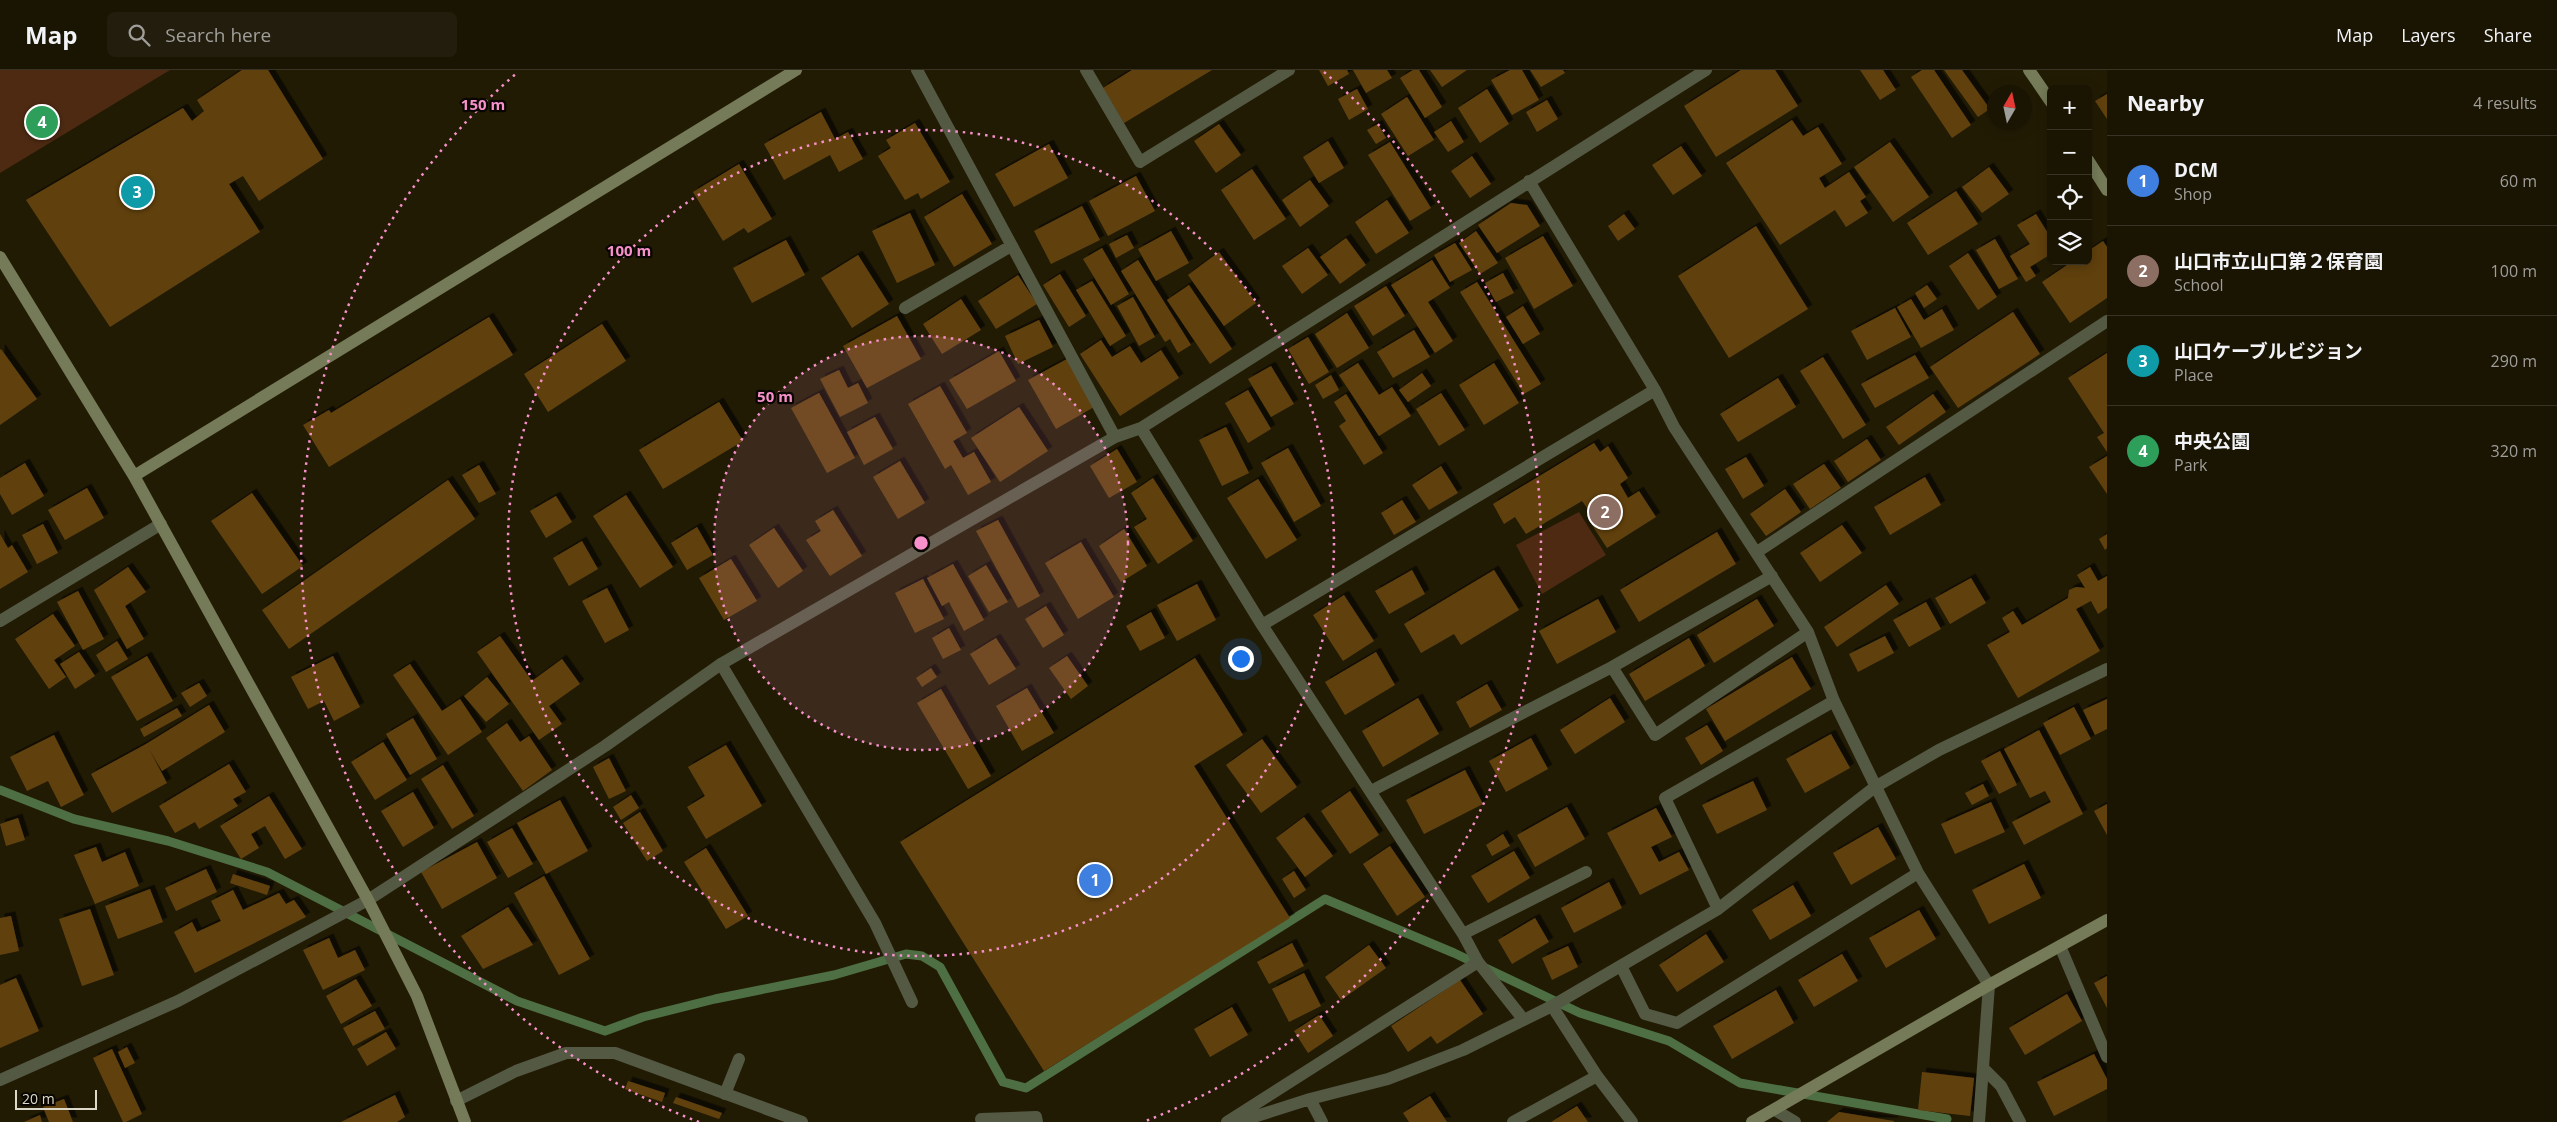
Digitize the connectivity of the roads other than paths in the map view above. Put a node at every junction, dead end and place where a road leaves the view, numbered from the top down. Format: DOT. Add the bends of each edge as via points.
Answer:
graph roads {
  1 [pos="796,70"];
  2 [pos="916,70"];
  3 [pos="1086,70"];
  4 [pos="1289,70"];
  5 [pos="1706,70"];
  6 [pos="2029,70"];
  7 [pos="2047,96"];
  8 [pos="2092,166"];
  9 [pos="1529,181"];
  10 [pos="2107,190"];
  11 [pos="1011,246"];
  12 [pos="0,257"];
  13 [pos="905,308"];
  14 [pos="2107,321"];
  15 [pos="1655,390"];
  16 [pos="1141,428"];
  17 [pos="1115,438"];
  18 [pos="134,476"];
  19 [pos="161,524"];
  20 [pos="1757,552"];
  21 [pos="1772,576"];
  22 [pos="0,621"];
  23 [pos="1262,625"];
  24 [pos="1808,632"];
  25 [pos="721,664"];
  26 [pos="1612,668"];
  27 [pos="2107,669"];
  28 [pos="1834,701"];
  29 [pos="1875,787"];
  30 [pos="1371,791"];
  31 [pos="1586,872"];
  32 [pos="1918,873"];
  33 [pos="368,900"];
  34 [pos="1718,909"];
  35 [pos="2107,920"];
  36 [pos="1463,934"];
  37 [pos="2060,946"];
  38 [pos="1478,962"];
  39 [pos="1621,966"];
  40 [pos="1989,985"];
  41 [pos="912,1002"];
  42 [pos="1552,1006"];
  43 [pos="1523,1018"];
  44 [pos="2107,1056"];
  45 [pos="738,1059"];
  46 [pos="1984,1069"];
  47 [pos="1598,1076"];
  48 [pos="0,1080"];
  49 [pos="725,1094"];
  50 [pos="1310,1099"];
  51 [pos="456,1101"];
  52 [pos="1775,1110"];
  53 [pos="981,1119"];
  54 [pos="464,1122"];
  55 [pos="802,1122"];
  56 [pos="1037,1122"];
  57 [pos="1227,1122"];
  58 [pos="1238,1122"];
  59 [pos="1322,1122"];
  60 [pos="1513,1122"];
  61 [pos="1632,1122"];
  62 [pos="1752,1122"];
  63 [pos="1795,1122"];
  64 [pos="1979,1122"];
  65 [pos="2020,1122"];
  1 -- 18 [label="street"];
  2 -- 11 [label="street"];
  3 -- 4 [label="street" via="1140,162"];
  5 -- 9 [label="street"];
  6 -- 7 [label="street"];
  8 -- 10 [label="street"];
  9 -- 15 [label="street"];
  9 -- 16 [label="street"];
  11 -- 13 [label="street"];
  11 -- 17 [label="street"];
  12 -- 18 [label="street"];
  14 -- 20 [label="street"];
  15 -- 20 [label="street" via="1674,427"];
  15 -- 23 [label="street"];
  16 -- 17 [label="street"];
  16 -- 23 [label="street"];
  17 -- 25 [label="street"];
  18 -- 19 [label="street"];
  19 -- 22 [label="street"];
  19 -- 33 [label="street"];
  20 -- 21 [label="street"];
  21 -- 24 [label="street"];
  21 -- 26 [label="street"];
  23 -- 30 [label="street"];
  24 -- 26 [label="street" via="1655,734"];
  24 -- 28 [label="street"];
  25 -- 33 [label="street" via="605,746"];
  25 -- 41 [label="street" via="875,923"];
  26 -- 30 [label="street"];
  27 -- 29 [label="street" via="1940,750"];
  28 -- 29 [label="street"];
  28 -- 34 [label="street" via="1665,798"];
  29 -- 32 [label="street"];
  29 -- 34 [label="street"];
  30 -- 36 [label="street"];
  31 -- 36 [label="street"];
  32 -- 39 [label="street" via="1677,1024 1645,1014"];
  32 -- 40 [label="street"];
  33 -- 48 [label="street" via="178,1001"];
  33 -- 51 [label="street" via="417,996"];
  34 -- 39 [label="street"];
  35 -- 37 [label="street"];
  36 -- 38 [label="street"];
  37 -- 40 [label="street"];
  37 -- 44 [label="street"];
  38 -- 43 [label="street"];
  38 -- 57 [label="street"];
  39 -- 42 [label="street"];
  40 -- 46 [label="street"];
  40 -- 52 [label="street"];
  42 -- 43 [label="street"];
  42 -- 47 [label="street"];
  43 -- 50 [label="street" via="1438,1060 1388,1079"];
  45 -- 49 [label="street"];
  46 -- 64 [label="street"];
  46 -- 65 [label="street" via="2001,1086"];
  47 -- 60 [label="street"];
  47 -- 61 [label="street"];
  49 -- 51 [label="street" via="615,1053 566,1053 516,1071"];
  49 -- 55 [label="street"];
  50 -- 58 [label="street"];
  50 -- 59 [label="street"];
  51 -- 54 [label="street"];
  52 -- 62 [label="street"];
  52 -- 63 [label="street"];
  53 -- 56 [label="street" via="1036,1117"];
}
